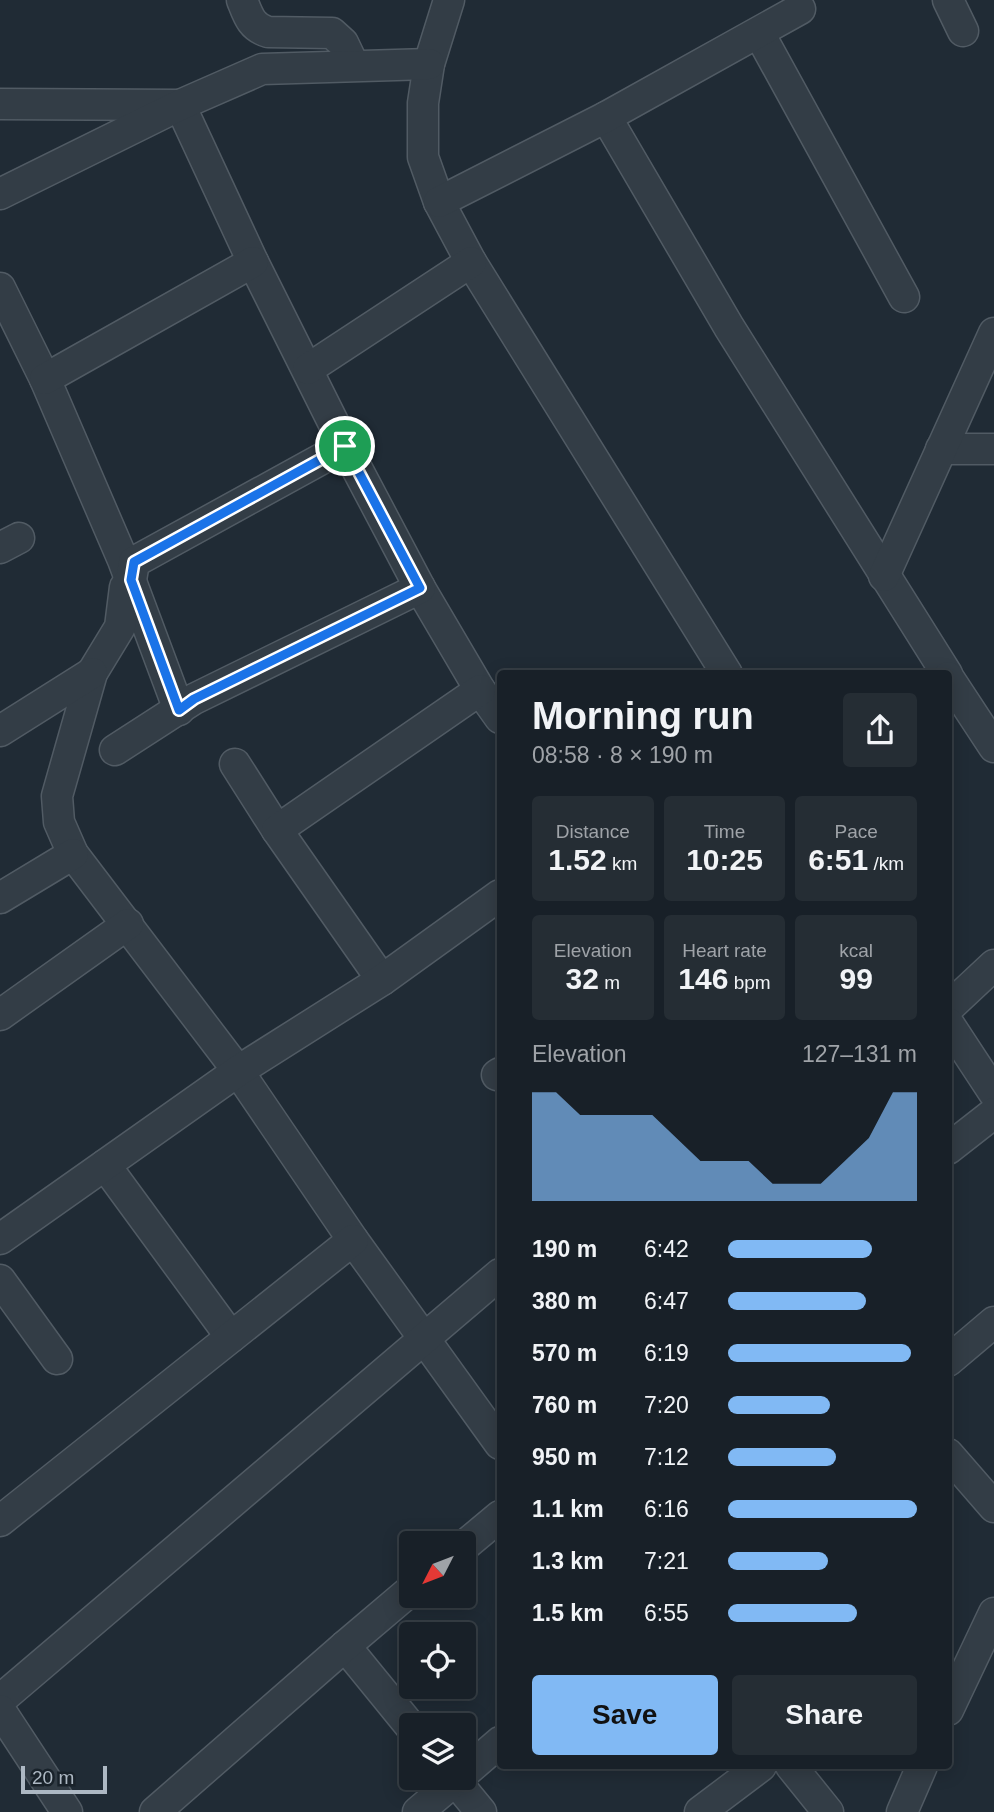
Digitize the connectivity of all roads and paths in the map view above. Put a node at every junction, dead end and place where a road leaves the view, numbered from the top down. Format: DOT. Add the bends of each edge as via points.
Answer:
graph roads {
  1 [pos="242,0"];
  2 [pos="449,0"];
  3 [pos="948,0"];
  4 [pos="800,9"];
  5 [pos="963,32"];
  6 [pos="759,33"];
  7 [pos="353,64"];
  8 [pos="429,64"];
  9 [pos="0,104"];
  10 [pos="180,105"];
  11 [pos="606,117"];
  12 [pos="0,194"];
  13 [pos="439,202"];
  14 [pos="253,262"];
  15 [pos="471,262"];
  16 [pos="0,288"];
  17 [pos="904,297"];
  18 [pos="994,333"];
  19 [pos="309,369"];
  20 [pos="45,379"];
  21 [pos="345,446"];
  22 [pos="941,449"];
  23 [pos="994,449"];
  24 [pos="884,576"];
  25 [pos="131,580"];
  26 [pos="420,588"];
  27 [pos="725,670"];
  28 [pos="945,670"];
  29 [pos="92,673"];
  30 [pos="952,679"];
  31 [pos="480,690"];
  32 [pos="179,710"];
  33 [pos="985,710"];
  34 [pos="497,714"];
  35 [pos="0,731"];
  36 [pos="994,747"];
  37 [pos="115,750"];
  38 [pos="235,764"];
  39 [pos="277,830"];
  40 [pos="73,854"];
  41 [pos="497,897"];
  42 [pos="0,898"];
  43 [pos="128,924"];
  44 [pos="994,965"];
  45 [pos="382,980"];
  46 [pos="952,1004"];
  47 [pos="0,1015"];
  48 [pos="952,1029"];
  49 [pos="238,1071"];
  50 [pos="994,1093"];
  51 [pos="994,1113"];
  52 [pos="952,1146"];
  53 [pos="105,1165"];
  54 [pos="0,1239"];
  55 [pos="353,1240"];
  56 [pos="497,1277"];
  57 [pos="0,1280"];
  58 [pos="994,1322"];
  59 [pos="230,1337"];
  60 [pos="425,1338"];
  61 [pos="952,1358"];
  62 [pos="57,1359"];
  63 [pos="497,1440"];
  64 [pos="952,1459"];
  65 [pos="994,1507"];
  66 [pos="497,1518"];
  67 [pos="0,1521"];
  68 [pos="476,1536"];
  69 [pos="399,1600"];
  70 [pos="994,1613"];
  71 [pos="345,1646"];
  72 [pos="952,1693"];
  73 [pos="0,1700"];
  74 [pos="0,1710"];
  75 [pos="400,1713"];
  76 [pos="497,1744"];
  77 [pos="476,1762"];
  78 [pos="757,1769"];
  79 [pos="793,1769"];
  80 [pos="921,1769"];
  81 [pos="443,1790"];
  82 [pos="467,1790"];
  83 [pos="67,1812"];
  84 [pos="156,1812"];
  85 [pos="418,1812"];
  86 [pos="481,1812"];
  87 [pos="700,1812"];
  88 [pos="828,1812"];
  89 [pos="902,1812"];
  1 -- 7 [label="street" via="259,29 332,33"];
  2 -- 8 [label="street"];
  3 -- 5 [label="street"];
  4 -- 6 [label="street"];
  6 -- 11 [label="street"];
  6 -- 17 [label="street"];
  7 -- 8 [label="street"];
  7 -- 10 [label="street" via="262,69"];
  8 -- 13 [label="street" via="423,157"];
  9 -- 10 [label="street"];
  10 -- 12 [label="street"];
  10 -- 14 [label="street"];
  11 -- 13 [label="street"];
  11 -- 24 [label="street" via="729,327"];
  13 -- 15 [label="street"];
  14 -- 19 [label="street"];
  14 -- 20 [label="street"];
  15 -- 19 [label="street"];
  15 -- 27 [label="street"];
  16 -- 20 [label="street"];
  18 -- 22 [label="street"];
  19 -- 21 [label="street"];
  20 -- 25 [label="street"];
  21 -- 25 [label="street" via="138,559"];
  21 -- 26 [label="street"];
  22 -- 23 [label="street"];
  22 -- 24 [label="street"];
  24 -- 28 [label="street"];
  25 -- 29 [label="street" via="125,587 120,627"];
  25 -- 32 [label="street"];
  26 -- 31 [label="street"];
  26 -- 32 [label="street"];
  29 -- 35 [label="street"];
  29 -- 40 [label="street" via="57,796 59,822"];
  30 -- 33 [label="street"];
  31 -- 34 [label="street"];
  31 -- 39 [label="street"];
  32 -- 37 [label="street"];
  33 -- 36 [label="street"];
  38 -- 39 [label="street"];
  39 -- 45 [label="street"];
  40 -- 42 [label="street"];
  40 -- 43 [label="street"];
  41 -- 45 [label="street"];
  43 -- 47 [label="street"];
  43 -- 49 [label="street"];
  44 -- 46 [label="street"];
  45 -- 49 [label="street"];
  48 -- 50 [label="street"];
  49 -- 53 [label="street"];
  49 -- 55 [label="street"];
  51 -- 52 [label="street"];
  53 -- 54 [label="street"];
  53 -- 59 [label="street"];
  55 -- 59 [label="street"];
  55 -- 60 [label="street"];
  56 -- 60 [label="street"];
  57 -- 62 [label="street"];
  58 -- 61 [label="street"];
  59 -- 67 [label="street"];
  60 -- 63 [label="street"];
  60 -- 73 [label="street"];
  64 -- 65 [label="street"];
  66 -- 68 [label="street"];
  69 -- 71 [label="street"];
  70 -- 72 [label="street"];
  71 -- 75 [label="street"];
  71 -- 84 [label="street"];
  74 -- 83 [label="street"];
  76 -- 77 [label="street"];
  78 -- 87 [label="street"];
  79 -- 88 [label="street"];
  80 -- 89 [label="street"];
  81 -- 85 [label="street"];
  82 -- 86 [label="street"];
}
